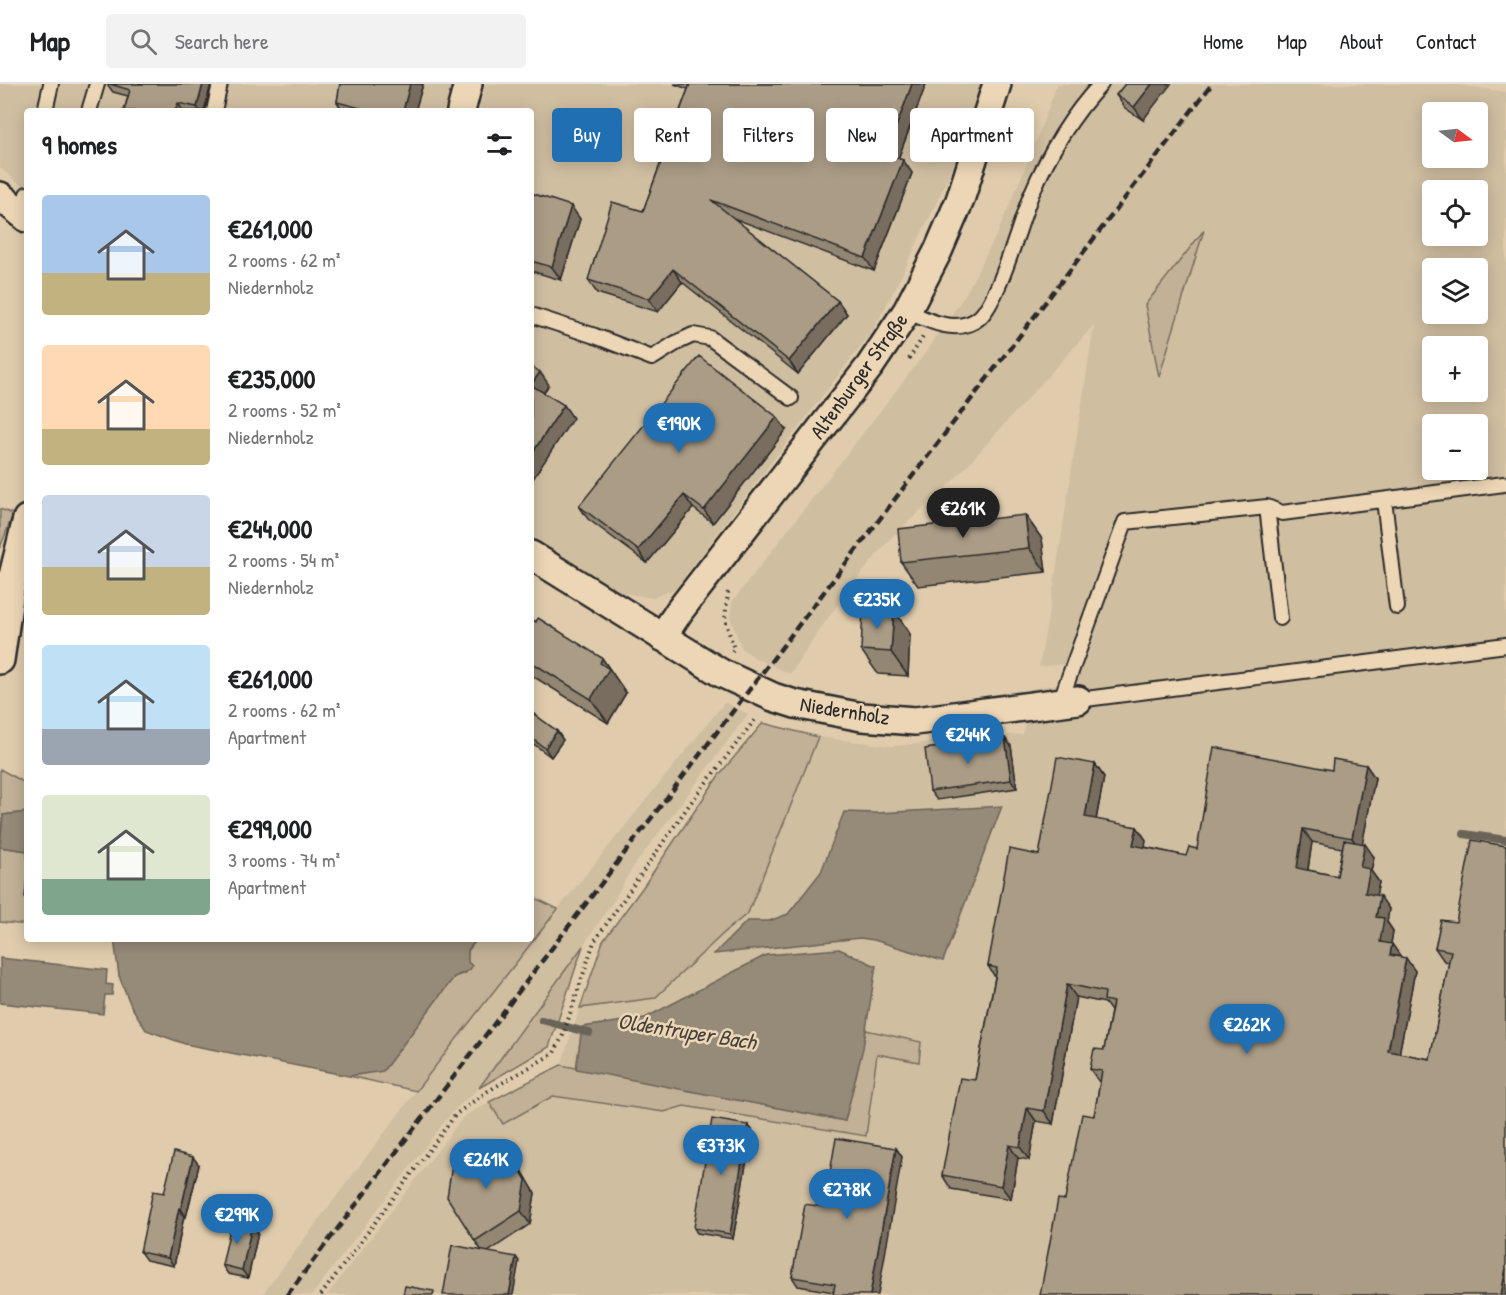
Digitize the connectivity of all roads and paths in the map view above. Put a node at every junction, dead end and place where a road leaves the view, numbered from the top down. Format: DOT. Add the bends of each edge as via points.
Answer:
graph roads {
  1 [pos="51,84"];
  2 [pos="97,84"];
  3 [pos="220,84"];
  4 [pos="468,84"];
  5 [pos="997,84"];
  6 [pos="1101,84"];
  7 [pos="46,108"];
  8 [pos="90,108"];
  9 [pos="215,108"];
  10 [pos="462,108"];
  11 [pos="907,310"];
  12 [pos="534,316"];
  13 [pos="791,398"];
  14 [pos="1504,484"];
  15 [pos="1384,500"];
  16 [pos="1267,507"];
  17 [pos="24,531"];
  18 [pos="534,557"];
  19 [pos="1397,607"];
  20 [pos="1280,618"];
  21 [pos="662,637"];
  22 [pos="1506,645"];
  23 [pos="0,660"];
  24 [pos="773,697"];
  25 [pos="1069,701"];
  26 [pos="321,1295"];
  1 -- 7 [label="lane"];
  2 -- 8 [label="lane"];
  3 -- 9 [label="lane"];
  4 -- 10 [label="street"];
  5 -- 11 [label="street, Altenburger Straße" via="960,200"];
  6 -- 11 [label="lane" via="1057,140 1031,194 994,295 979,318 958,327 931,322"];
  11 -- 21 [label="street, Altenburger Straße" via="870,366"];
  12 -- 13 [label="lane" via="652,358 693,335 710,338"];
  14 -- 15 [label="lane"];
  15 -- 16 [label="lane" via="1282,513"];
  15 -- 19 [label="lane"];
  16 -- 20 [label="lane"];
  16 -- 25 [label="lane" via="1125,522"];
  17 -- 23 [label="street" via="11,584"];
  18 -- 21 [label="street, Niedernholz"];
  21 -- 24 [label="street, Niedernholz" via="721,673"];
  22 -- 25 [label="lane"];
  24 -- 25 [label="street, Niedernholz" via="828,712 915,721"];
  24 -- 26 [label="path" via="689,805 594,942 554,1053 456,1114"];
}
